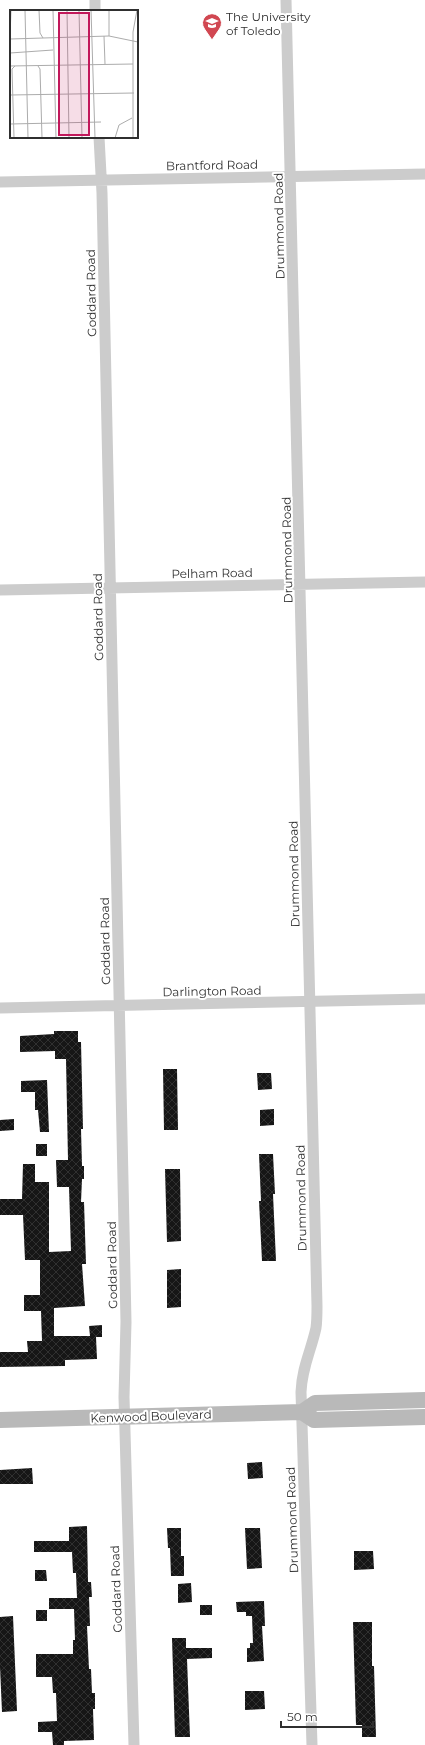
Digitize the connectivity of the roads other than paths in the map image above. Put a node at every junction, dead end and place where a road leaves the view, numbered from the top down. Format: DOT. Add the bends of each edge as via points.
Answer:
graph roads {
  1 [pos="95,0"];
  2 [pos="286,0"];
  3 [pos="96,10"];
  4 [pos="99,138"];
  5 [pos="425,174"];
  6 [pos="291,176"];
  7 [pos="100,181"];
  8 [pos="0,182"];
  9 [pos="425,582"];
  10 [pos="300,584"];
  11 [pos="110,587"];
  12 [pos="0,590"];
  13 [pos="425,999"];
  14 [pos="309,1002"];
  15 [pos="119,1006"];
  16 [pos="0,1008"];
  17 [pos="425,1400"];
  18 [pos="302,1412"];
  19 [pos="124,1417"];
  20 [pos="425,1417"];
  21 [pos="0,1420"];
  22 [pos="134,1745"];
  23 [pos="312,1745"];
  1 -- 3 [label="street"];
  2 -- 6 [label="street, Drummond Road"];
  4 -- 7 [label="street, Goddard Road"];
  5 -- 6 [label="street, Brantford Road"];
  6 -- 7 [label="street, Brantford Road"];
  6 -- 10 [label="street, Drummond Road"];
  7 -- 8 [label="street, Brantford Road"];
  7 -- 11 [label="street, Goddard Road"];
  9 -- 10 [label="street, Pelham Road"];
  10 -- 11 [label="street, Pelham Road"];
  10 -- 14 [label="street, Drummond Road"];
  11 -- 12 [label="street, Pelham Road"];
  11 -- 15 [label="street, Goddard Road"];
  13 -- 14 [label="street, Darlington Road"];
  14 -- 15 [label="street, Darlington Road"];
  14 -- 18 [label="street, Drummond Road" via="317,1306 316,1328 302,1377"];
  15 -- 16 [label="street, Darlington Road"];
  15 -- 19 [label="street, Goddard Road" via="126,1322"];
  17 -- 18 [label="street, Kenwood Boulevard" via="315,1403"];
  18 -- 19 [label="street, Kenwood Boulevard"];
  18 -- 20 [label="street, Kenwood Boulevard" via="314,1420"];
  18 -- 23 [label="street, Drummond Road"];
  19 -- 21 [label="street, Kenwood Boulevard"];
  19 -- 22 [label="street, Goddard Road"];
}
